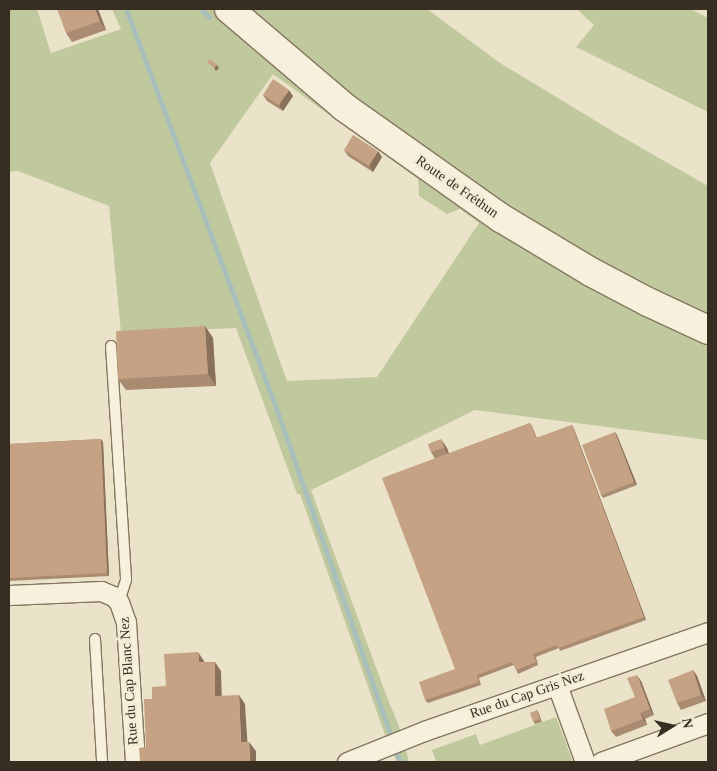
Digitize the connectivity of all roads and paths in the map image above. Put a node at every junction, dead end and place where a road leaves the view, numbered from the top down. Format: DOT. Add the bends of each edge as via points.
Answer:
graph roads {
  1 [pos="229,9"];
  2 [pos="708,330"];
  3 [pos="111,346"];
  4 [pos="9,595"];
  5 [pos="119,602"];
  6 [pos="708,632"];
  7 [pos="95,639"];
  8 [pos="557,684"];
  9 [pos="708,723"];
  10 [pos="102,762"];
  11 [pos="135,762"];
  12 [pos="347,762"];
  13 [pos="585,762"];
  14 [pos="601,762"];
  1 -- 2 [label="street, Route de Fréthun" via="344,106 501,218 591,272"];
  3 -- 5 [label="lane" via="126,580"];
  4 -- 5 [label="street" via="101,591"];
  5 -- 11 [label="street, Rue du Cap Blanc Nez" via="126,622"];
  6 -- 8 [label="street, Rue du Cap Gris Nez"];
  7 -- 10 [label="lane"];
  8 -- 12 [label="street, Rue du Cap Gris Nez"];
  8 -- 13 [label="street"];
  9 -- 14 [label="street"];
}
